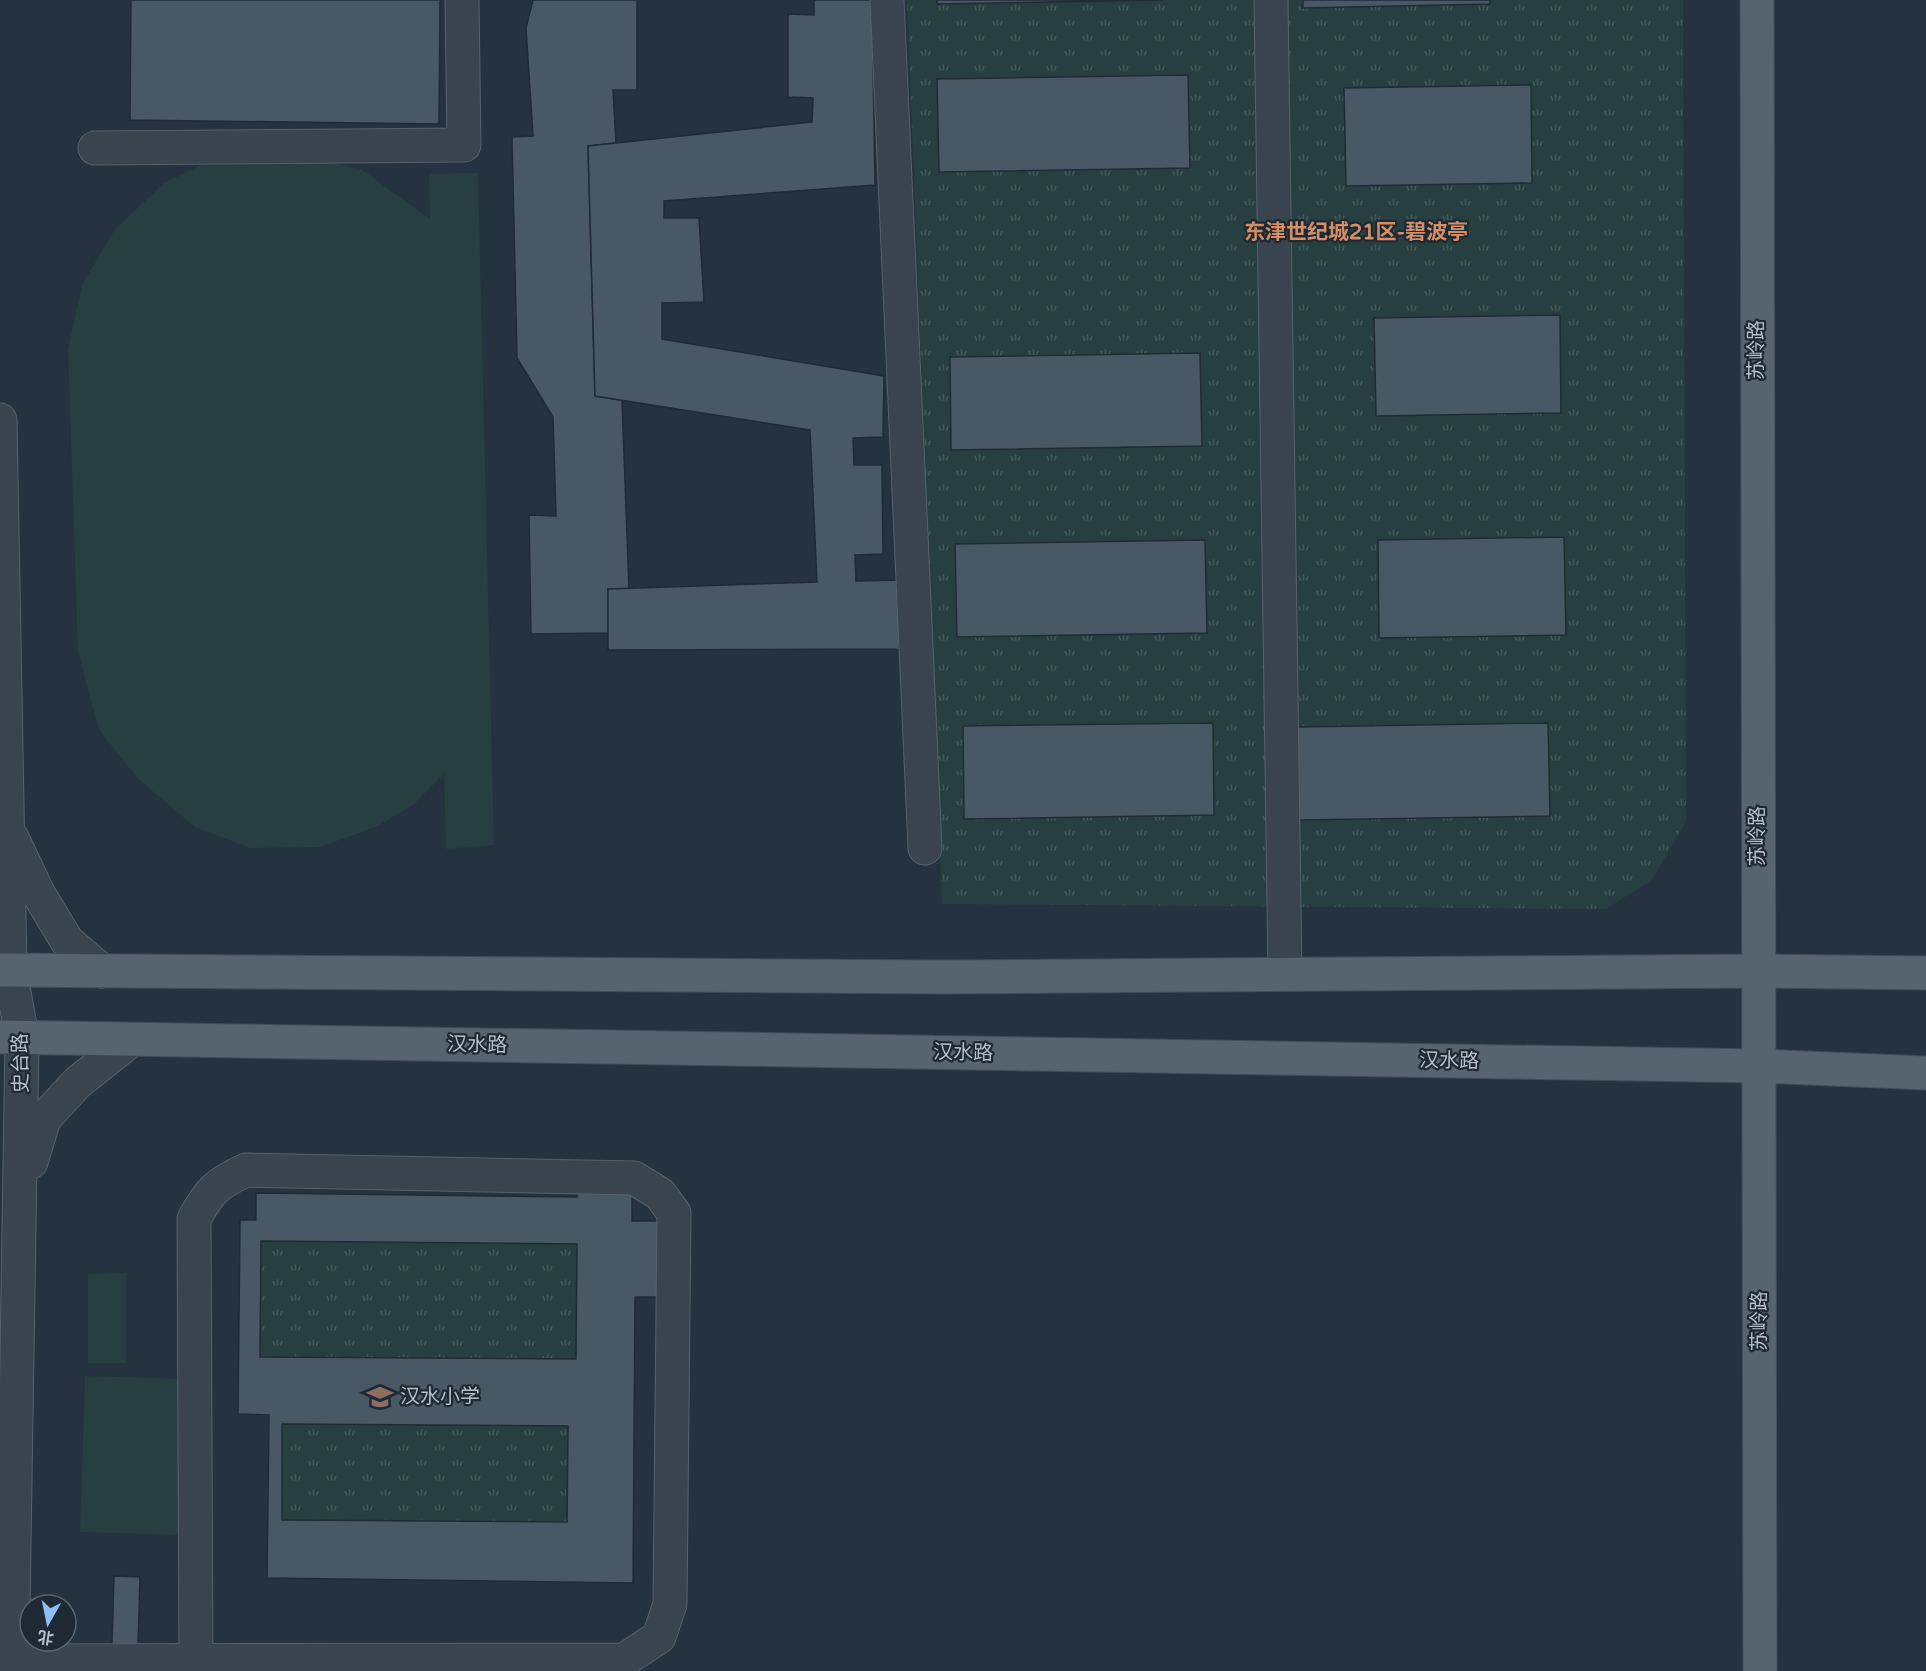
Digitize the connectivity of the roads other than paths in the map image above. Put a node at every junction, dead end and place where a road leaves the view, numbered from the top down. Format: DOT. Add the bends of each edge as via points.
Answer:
graph roads {
  1 [pos="462,0"];
  2 [pos="887,0"];
  3 [pos="1271,0"];
  4 [pos="1757,0"];
  5 [pos="95,148"];
  6 [pos="0,420"];
  7 [pos="7,829"];
  8 [pos="925,848"];
  9 [pos="5,970"];
  10 [pos="102,971"];
  11 [pos="1759,971"];
  12 [pos="1926,973"];
  13 [pos="1285,974"];
  14 [pos="11,1037"];
  15 [pos="131,1040"];
  16 [pos="1759,1066"];
  17 [pos="1926,1073"];
  18 [pos="20,1201"];
  19 [pos="196,1661"];
  20 [pos="8,1664"];
  21 [pos="511,1666"];
  22 [pos="1760,1671"];
  1 -- 5 [label="street" via="464,145"];
  2 -- 8 [label="street"];
  3 -- 13 [label="street"];
  4 -- 11 [label="main road, 苏岭路"];
  6 -- 7 [label="street, 史台路"];
  7 -- 9 [label="street, 史台路"];
  7 -- 10 [label="street" via="67,941"];
  9 -- 10 [label="main road"];
  9 -- 14 [label="street, 史台路"];
  10 -- 13 [label="main road" via="945,977"];
  11 -- 12 [label="main road"];
  11 -- 13 [label="main road"];
  11 -- 16 [label="main road, 苏岭路"];
  14 -- 15 [label="main road, 汉水路"];
  14 -- 18 [label="street, 史台路"];
  15 -- 16 [label="main road, 汉水路"];
  15 -- 18 [label="street" via="77,1083 44,1119"];
  16 -- 17 [label="main road, 汉水路"];
  16 -- 22 [label="main road, 苏岭路"];
  18 -- 20 [label="street, 史台路"];
  19 -- 20 [label="street"];
  19 -- 21 [label="street"];
  19 -- 21 [label="street" via="194,1219 221,1182 246,1170 634,1178 660,1194 674,1213 670,1604 659,1637 624,1660"];
}
